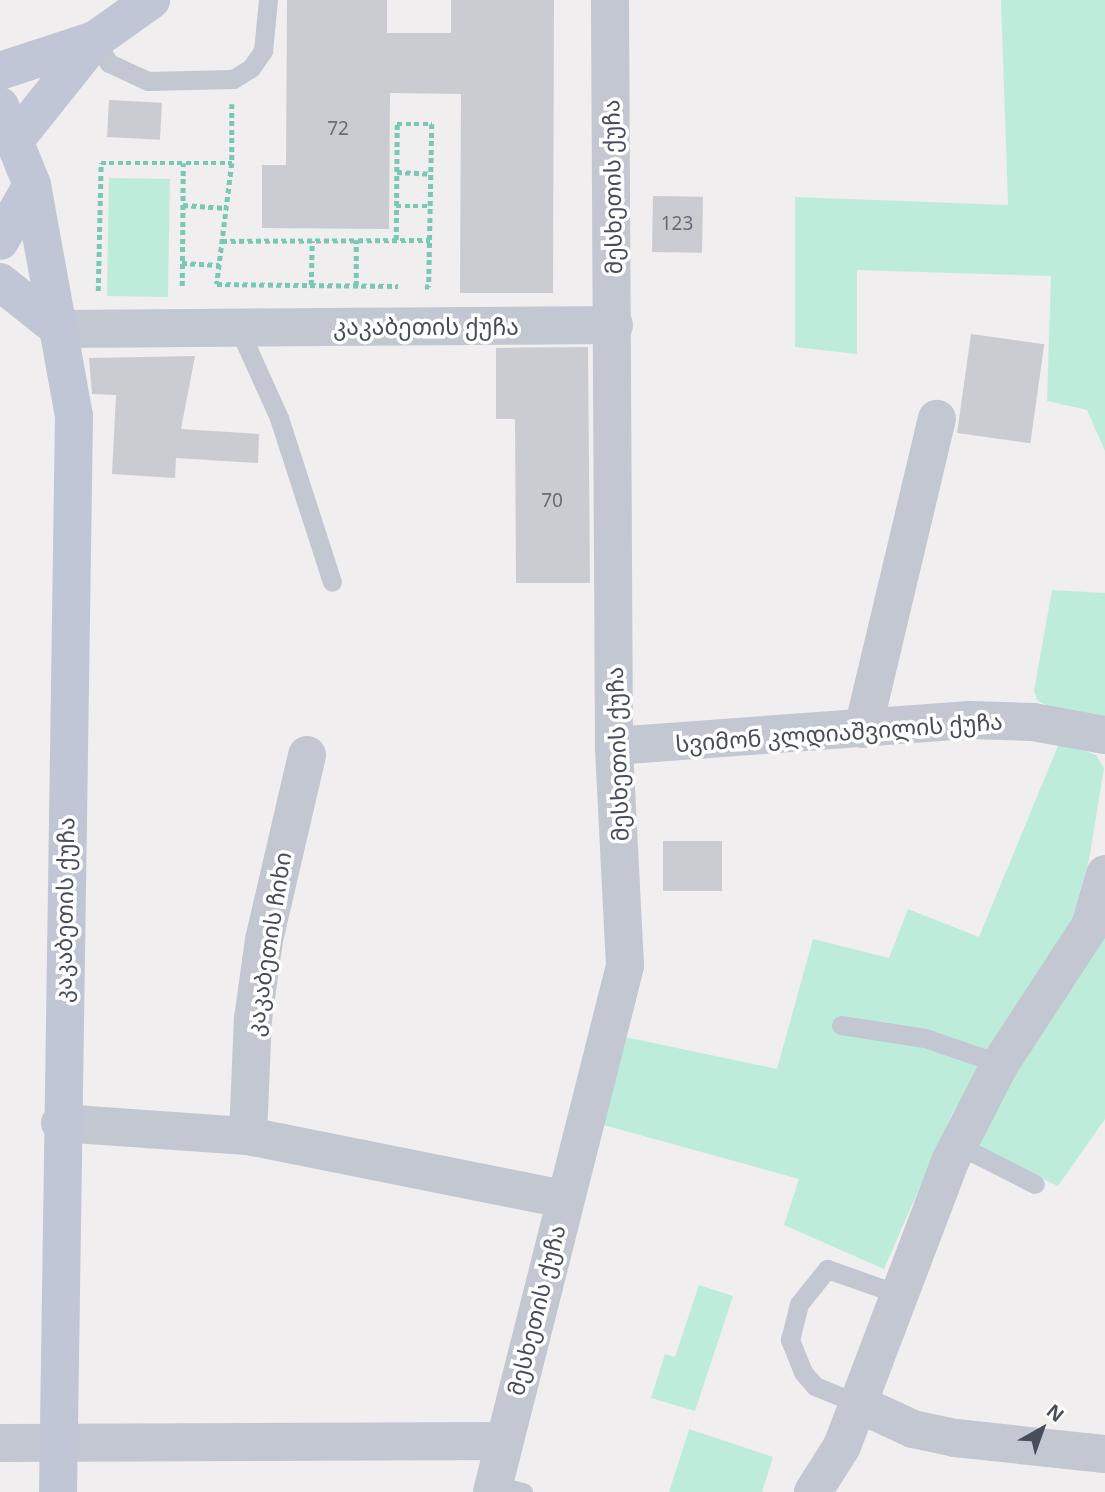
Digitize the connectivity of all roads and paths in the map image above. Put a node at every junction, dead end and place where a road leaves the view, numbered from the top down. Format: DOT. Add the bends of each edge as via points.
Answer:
graph roads {
  1 [pos="151,0"];
  2 [pos="268,0"];
  3 [pos="610,0"];
  4 [pos="95,40"];
  5 [pos="0,71"];
  6 [pos="233,79"];
  7 [pos="8,122"];
  8 [pos="183,163"];
  9 [pos="232,163"];
  10 [pos="397,172"];
  11 [pos="431,174"];
  12 [pos="32,185"];
  13 [pos="183,205"];
  14 [pos="396,206"];
  15 [pos="430,206"];
  16 [pos="226,208"];
  17 [pos="356,240"];
  18 [pos="396,240"];
  19 [pos="430,240"];
  20 [pos="0,241"];
  21 [pos="312,241"];
  22 [pos="222,242"];
  23 [pos="182,263"];
  24 [pos="219,265"];
  25 [pos="0,282"];
  26 [pos="311,285"];
  27 [pos="182,286"];
  28 [pos="356,286"];
  29 [pos="405,286"];
  30 [pos="417,287"];
  31 [pos="98,297"];
  32 [pos="614,325"];
  33 [pos="238,327"];
  34 [pos="59,330"];
  35 [pos="937,419"];
  36 [pos="332,582"];
  37 [pos="863,729"];
  38 [pos="1105,735"];
  39 [pos="614,746"];
  40 [pos="307,755"];
  41 [pos="1105,874"];
  42 [pos="841,1025"];
  43 [pos="1000,1064"];
  44 [pos="60,1123"];
  45 [pos="248,1136"];
  46 [pos="958,1145"];
  47 [pos="1035,1184"];
  48 [pos="564,1199"];
  49 [pos="898,1294"];
  50 [pos="859,1404"];
  51 [pos="504,1441"];
  52 [pos="57,1442"];
  53 [pos="0,1443"];
  54 [pos="1105,1454"];
  55 [pos="503,1490"];
  56 [pos="58,1492"];
  57 [pos="813,1492"];
  1 -- 4 [label="street"];
  2 -- 6 [label="lane" via="263,51 251,68"];
  3 -- 32 [label="street, მესხეთის ქუჩა"];
  4 -- 5 [label="street"];
  4 -- 6 [label="lane" via="108,63 148,81"];
  4 -- 7 [label="street"];
  6 -- 9 [label="path"];
  7 -- 12 [label="street, კაკაბეთის ქუჩა"];
  8 -- 9 [label="path"];
  8 -- 13 [label="path"];
  8 -- 31 [label="path" via="101,163"];
  9 -- 16 [label="path"];
  10 -- 11 [label="path"];
  10 -- 11 [label="path" via="397,124 432,124"];
  10 -- 14 [label="path"];
  11 -- 15 [label="path"];
  12 -- 20 [label="street"];
  12 -- 34 [label="street, კაკაბეთის ქუჩა"];
  13 -- 16 [label="path"];
  13 -- 23 [label="path"];
  14 -- 15 [label="path"];
  14 -- 18 [label="path"];
  15 -- 19 [label="path"];
  16 -- 22 [label="path"];
  17 -- 18 [label="path"];
  17 -- 21 [label="path"];
  17 -- 28 [label="path"];
  18 -- 19 [label="path"];
  19 -- 30 [label="path" via="429,287"];
  21 -- 22 [label="path"];
  21 -- 26 [label="path"];
  22 -- 24 [label="path"];
  23 -- 24 [label="path"];
  23 -- 27 [label="path"];
  24 -- 26 [label="path" via="217,284"];
  25 -- 34 [label="street"];
  26 -- 28 [label="path"];
  28 -- 29 [label="path"];
  32 -- 33 [label="street, კაკაბეთის ქუჩა"];
  32 -- 39 [label="street, მესხეთის ქუჩა"];
  33 -- 34 [label="street, კაკაბეთის ქუჩა"];
  33 -- 36 [label="lane" via="279,418"];
  34 -- 44 [label="street, კაკაბეთის ქუჩა" via="74,416"];
  35 -- 37 [label="street"];
  37 -- 38 [label="street, სვიმონ კლდიაშვილის ქუჩა" via="1021,721"];
  37 -- 39 [label="street, სვიმონ კლდიაშვილის ქუჩა"];
  39 -- 48 [label="street, მესხეთის ქუჩა" via="625,966"];
  40 -- 45 [label="street, კაკაბეთის ჩიხი" via="264,940 253,1019"];
  41 -- 43 [label="street" via="1090,926"];
  42 -- 43 [label="lane" via="925,1038"];
  43 -- 46 [label="street"];
  44 -- 45 [label="street"];
  44 -- 52 [label="street, კაკაბეთის ქუჩა"];
  45 -- 48 [label="street"];
  46 -- 47 [label="lane"];
  46 -- 49 [label="street"];
  48 -- 51 [label="street, მესხეთის ქუჩა"];
  49 -- 50 [label="street"];
  49 -- 50 [label="lane" via="827,1269 799,1304 790,1340 803,1372 815,1386"];
  50 -- 54 [label="street" via="913,1429 955,1438"];
  50 -- 57 [label="street" via="842,1446"];
  51 -- 52 [label="street"];
  51 -- 55 [label="street, მესხეთის ქუჩა"];
  52 -- 53 [label="street"];
  52 -- 56 [label="street, კაკაბეთის ქუჩა"];
}
